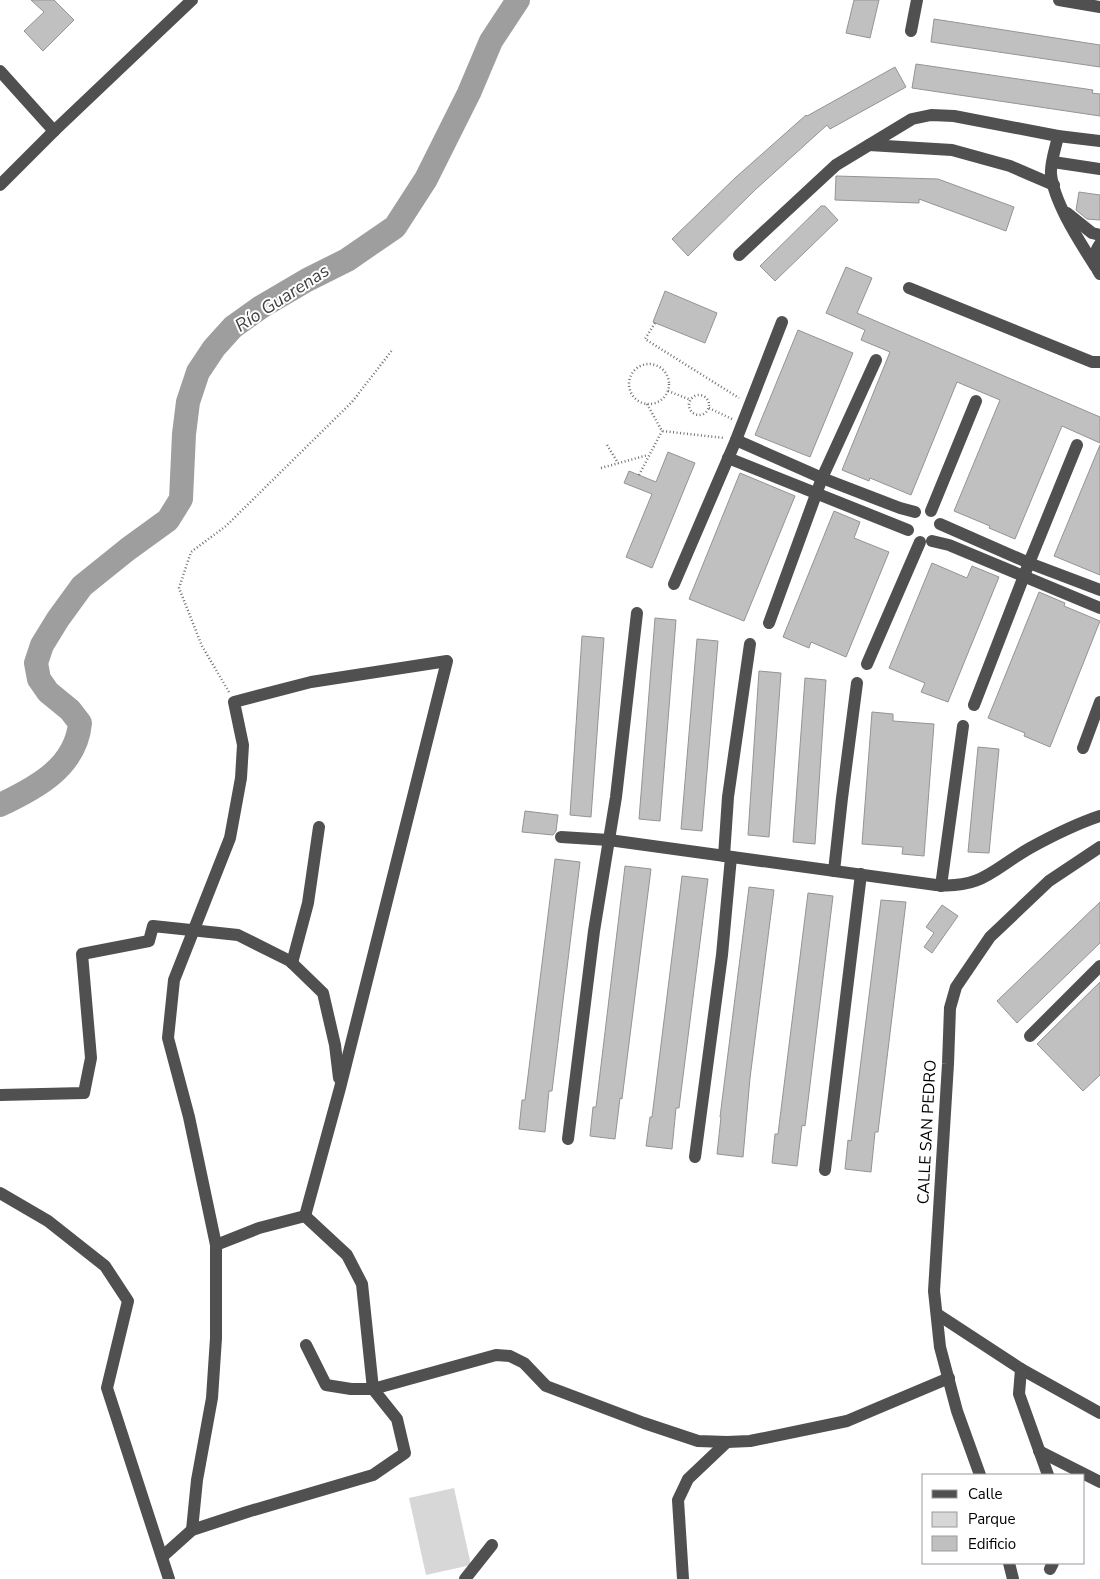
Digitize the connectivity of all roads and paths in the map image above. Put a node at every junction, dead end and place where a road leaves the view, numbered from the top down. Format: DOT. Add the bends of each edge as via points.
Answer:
graph roads {
  1 [pos="192,0"];
  2 [pos="917,0"];
  3 [pos="1059,0"];
  4 [pos="1100,7"];
  5 [pos="912,31"];
  6 [pos="0,71"];
  7 [pos="54,131"];
  8 [pos="1058,136"];
  9 [pos="1100,141"];
  10 [pos="869,145"];
  11 [pos="1053,162"];
  12 [pos="1100,170"];
  13 [pos="0,185"];
  14 [pos="1054,185"];
  15 [pos="1065,212"];
  16 [pos="1100,235"];
  17 [pos="1100,244"];
  18 [pos="739,255"];
  19 [pos="1098,270"];
  20 [pos="909,288"];
  21 [pos="782,322"];
  22 [pos="655,323"];
  23 [pos="392,349"];
  24 [pos="876,360"];
  25 [pos="1100,362"];
  26 [pos="668,390"];
  27 [pos="691,400"];
  28 [pos="976,401"];
  29 [pos="647,404"];
  30 [pos="749,404"];
  31 [pos="709,408"];
  32 [pos="742,423"];
  33 [pos="662,431"];
  34 [pos="736,440"];
  35 [pos="607,445"];
  36 [pos="1077,445"];
  37 [pos="648,455"];
  38 [pos="728,458"];
  39 [pos="618,463"];
  40 [pos="601,468"];
  41 [pos="639,475"];
  42 [pos="822,478"];
  43 [pos="816,494"];
  44 [pos="931,511"];
  45 [pos="916,512"];
  46 [pos="940,524"];
  47 [pos="908,530"];
  48 [pos="926,542"];
  49 [pos="1029,563"];
  50 [pos="1024,577"];
  51 [pos="674,584"];
  52 [pos="1100,590"];
  53 [pos="1100,608"];
  54 [pos="637,613"];
  55 [pos="769,623"];
  56 [pos="750,644"];
  57 [pos="866,664"];
  58 [pos="857,683"];
  59 [pos="234,702"];
  60 [pos="1100,702"];
  61 [pos="974,705"];
  62 [pos="963,726"];
  63 [pos="1083,748"];
  64 [pos="1100,816"];
  65 [pos="319,827"];
  66 [pos="561,837"];
  67 [pos="609,840"];
  68 [pos="1100,847"];
  69 [pos="727,856"];
  70 [pos="834,871"];
  71 [pos="861,874"];
  72 [pos="941,886"];
  73 [pos="192,930"];
  74 [pos="292,963"];
  75 [pos="1100,966"];
  76 [pos="1030,1036"];
  77 [pos="340,1088"];
  78 [pos="0,1095"];
  79 [pos="568,1140"];
  80 [pos="695,1157"];
  81 [pos="825,1170"];
  82 [pos="0,1193"];
  83 [pos="305,1216"];
  84 [pos="216,1245"];
  85 [pos="936,1314"];
  86 [pos="306,1345"];
  87 [pos="1022,1369"];
  88 [pos="948,1378"];
  89 [pos="373,1389"];
  90 [pos="1100,1413"];
  91 [pos="727,1442"];
  92 [pos="1039,1451"];
  93 [pos="980,1474"];
  94 [pos="1048,1474"];
  95 [pos="1084,1474"];
  96 [pos="1085,1474"];
  97 [pos="1100,1482"];
  98 [pos="192,1530"];
  99 [pos="492,1545"];
  100 [pos="163,1556"];
  101 [pos="1009,1564"];
  102 [pos="169,1579"];
  103 [pos="465,1579"];
  104 [pos="683,1579"];
  105 [pos="1013,1579"];
  1 -- 7 [label="street"];
  2 -- 5 [label="street"];
  3 -- 4 [label="street"];
  6 -- 7 [label="street"];
  7 -- 13 [label="street"];
  8 -- 9 [label="street"];
  8 -- 10 [label="street" via="954,116 931,115 912,119"];
  8 -- 11 [label="street"];
  10 -- 14 [label="street" via="952,150 1010,166"];
  10 -- 18 [label="street" via="824,174"];
  11 -- 12 [label="street"];
  11 -- 14 [label="street"];
  14 -- 15 [label="street"];
  15 -- 16 [label="street" via="1092,233"];
  15 -- 19 [label="street"];
  17 -- 19 [label="street" via="1095,252"];
  20 -- 25 [label="street" via="1092,362"];
  21 -- 30 [label="street"];
  22 -- 30 [label="path" via="645,339"];
  23 -- 59 [label="path" via="352,402 226,526 191,552 179,588 202,646"];
  24 -- 42 [label="street"];
  26 -- 27 [label="path"];
  26 -- 29 [label="path" via="660,400"];
  26 -- 29 [label="path" via="668,378 662,368 651,364 639,366 630,375 629,387 634,398"];
  27 -- 31 [label="path" via="704,396 708,399"];
  27 -- 31 [label="path" via="689,406 694,413 703,414"];
  28 -- 44 [label="street"];
  29 -- 33 [label="path"];
  30 -- 32 [label="street"];
  31 -- 32 [label="path"];
  32 -- 34 [label="street"];
  33 -- 34 [label="path"];
  33 -- 37 [label="path"];
  34 -- 38 [label="street"];
  34 -- 42 [label="street"];
  35 -- 39 [label="path"];
  36 -- 49 [label="street"];
  37 -- 39 [label="path"];
  37 -- 41 [label="path"];
  38 -- 43 [label="street"];
  38 -- 51 [label="street"];
  39 -- 40 [label="path"];
  42 -- 43 [label="street"];
  42 -- 45 [label="street"];
  43 -- 47 [label="street"];
  43 -- 55 [label="street"];
  44 -- 45 [label="street"];
  44 -- 46 [label="street"];
  45 -- 47 [label="street" via="909,520"];
  46 -- 48 [label="street" via="939,534"];
  46 -- 49 [label="street"];
  47 -- 48 [label="street" via="912,538"];
  48 -- 50 [label="street" via="949,545"];
  48 -- 57 [label="street"];
  49 -- 50 [label="street"];
  49 -- 52 [label="street"];
  50 -- 53 [label="street"];
  50 -- 61 [label="street"];
  54 -- 67 [label="street"];
  56 -- 69 [label="street" via="728,797"];
  58 -- 70 [label="street"];
  59 -- 73 [label="street" via="243,745 240,786 230,838"];
  59 -- 77 [label="street" via="311,682 448,661"];
  60 -- 63 [label="street"];
  62 -- 72 [label="street"];
  64 -- 72 [label="street" via="1030,848 976,882"];
  65 -- 74 [label="street" via="308,902"];
  66 -- 67 [label="street"];
  67 -- 69 [label="street"];
  67 -- 79 [label="street" via="594,931"];
  68 -- 85 [label="street, CALLE SAN PEDRO" via="1049,881 990,937 956,987 948,1031 934,1291"];
  69 -- 70 [label="street"];
  69 -- 80 [label="street" via="722,954"];
  70 -- 71 [label="street"];
  71 -- 72 [label="street"];
  71 -- 81 [label="street"];
  73 -- 74 [label="street" via="238,935"];
  73 -- 78 [label="street" via="153,926 149,941 82,954 91,1058 84,1093"];
  73 -- 84 [label="street" via="174,980 168,1038 189,1117"];
  74 -- 77 [label="street" via="323,993 335,1045"];
  75 -- 76 [label="street"];
  77 -- 83 [label="street"];
  82 -- 100 [label="street" via="48,1221 106,1266 128,1301 107,1388"];
  83 -- 84 [label="street" via="259,1228"];
  83 -- 89 [label="street" via="347,1255 362,1284"];
  84 -- 98 [label="street" via="216,1338 212,1388"];
  85 -- 87 [label="street"];
  85 -- 88 [label="street, CALLE SAN PEDRO"];
  86 -- 89 [label="street" via="326,1385"];
  87 -- 90 [label="street"];
  87 -- 92 [label="street" via="1019,1394"];
  88 -- 91 [label="street" via="847,1421 750,1441"];
  88 -- 93 [label="street, CALLE SAN PEDRO"];
  89 -- 91 [label="street" via="496,1355 510,1356 524,1363 546,1386 698,1441"];
  89 -- 98 [label="street" via="396,1419 405,1453 373,1475"];
  91 -- 104 [label="street" via="688,1479 678,1500"];
  92 -- 94 [label="street"];
  92 -- 95 [label="street"];
  96 -- 97 [label="street"];
  98 -- 100 [label="street"];
  99 -- 103 [label="street"];
  100 -- 102 [label="street"];
  101 -- 105 [label="street"];
}
